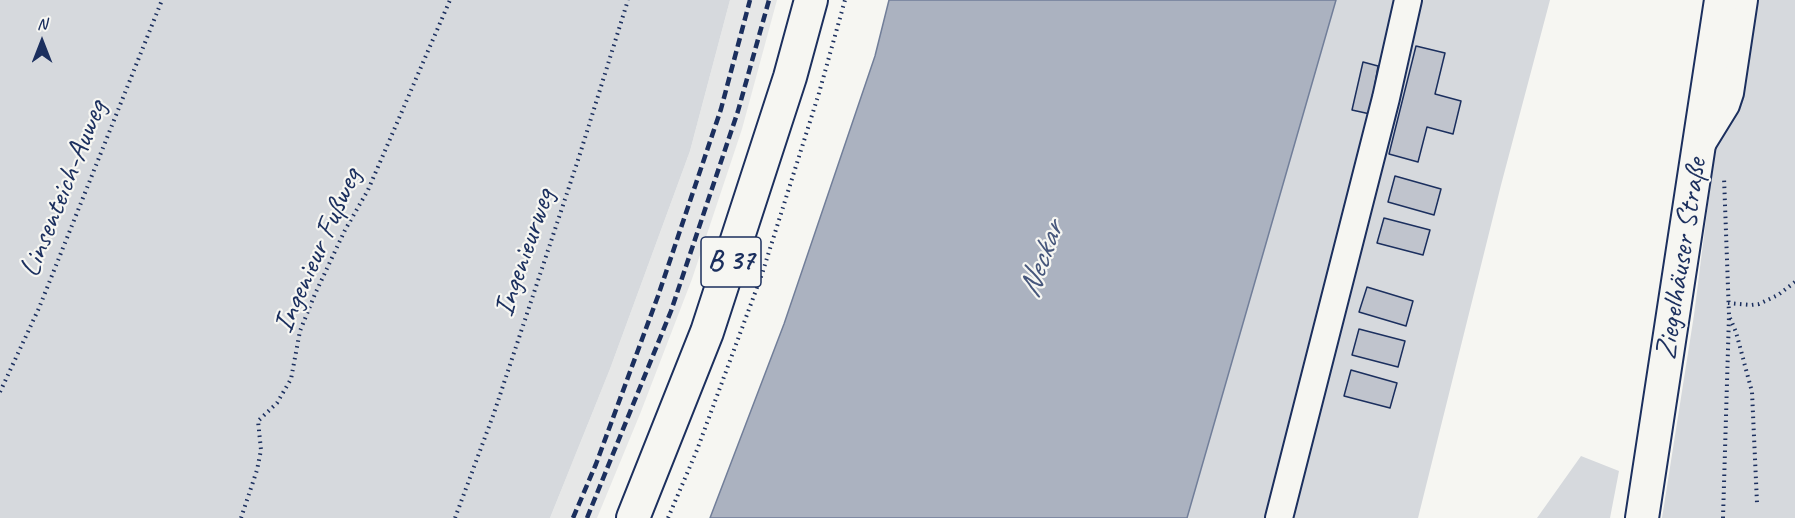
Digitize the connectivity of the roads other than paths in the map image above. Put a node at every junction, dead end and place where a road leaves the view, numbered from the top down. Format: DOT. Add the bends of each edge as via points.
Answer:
graph roads {
  1 [pos="811,0"];
  2 [pos="1408,0"];
  3 [pos="1721,0"];
  4 [pos="1744,0"];
  5 [pos="1699,150"];
  6 [pos="633,518"];
  7 [pos="1279,518"];
  8 [pos="1642,518"];
  1 -- 6 [label="main road, B 37" via="707,332"];
  2 -- 7 [label="lane"];
  3 -- 5 [label="main road, Ziegelhäuser Straße"];
  4 -- 5 [label="lane" via="1730,93"];
  5 -- 8 [label="main road, Ziegelhäuser Straße"];
}
